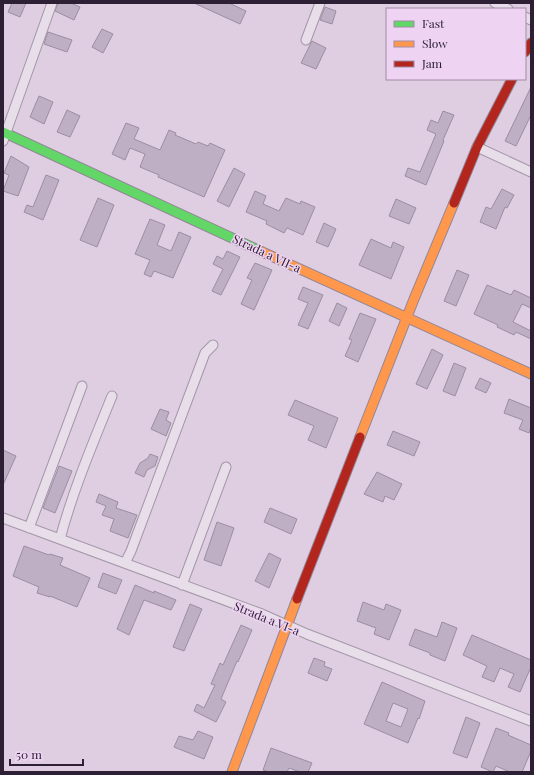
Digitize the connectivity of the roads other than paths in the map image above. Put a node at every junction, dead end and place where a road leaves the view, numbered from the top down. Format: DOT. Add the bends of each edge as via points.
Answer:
graph roads {
  1 [pos="52,3"];
  2 [pos="320,3"];
  3 [pos="495,3"];
  4 [pos="506,8"];
  5 [pos="306,40"];
  6 [pos="511,80"];
  7 [pos="4,136"];
  8 [pos="477,147"];
  9 [pos="531,172"];
  10 [pos="406,318"];
  11 [pos="213,345"];
  12 [pos="531,374"];
  13 [pos="82,386"];
  14 [pos="112,396"];
  15 [pos="226,467"];
  16 [pos="3,518"];
  17 [pos="29,528"];
  18 [pos="60,539"];
  19 [pos="125,563"];
  20 [pos="182,585"];
  21 [pos="287,624"];
  22 [pos="531,721"];
  23 [pos="232,772"];
  1 -- 7 [label="street"];
  2 -- 5 [label="street"];
  3 -- 4 [label="street"];
  6 -- 8 [label="street"];
  7 -- 10 [label="street, Strada a VII-a"];
  8 -- 9 [label="street"];
  8 -- 10 [label="street"];
  10 -- 12 [label="street, Strada a VII-a"];
  10 -- 21 [label="street"];
  11 -- 19 [label="street" via="205,353"];
  13 -- 17 [label="street"];
  14 -- 18 [label="street" via="85,464"];
  15 -- 20 [label="street"];
  16 -- 17 [label="street, Strada a VI-a"];
  17 -- 18 [label="street, Strada a VI-a"];
  18 -- 19 [label="street, Strada a VI-a"];
  19 -- 20 [label="street, Strada a VI-a"];
  20 -- 21 [label="street, Strada a VI-a"];
  21 -- 22 [label="street, Strada a VI-a"];
  21 -- 23 [label="street"];
}
